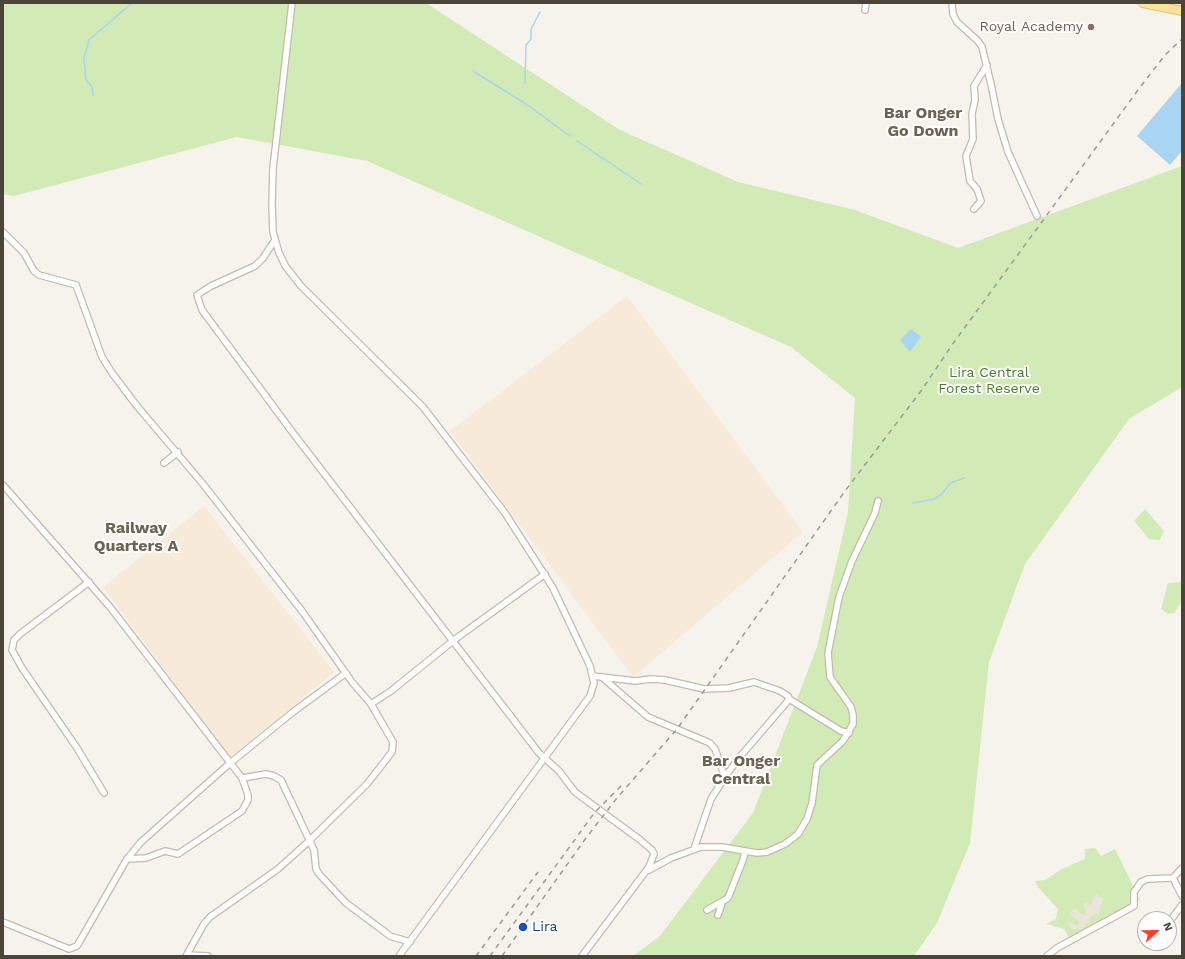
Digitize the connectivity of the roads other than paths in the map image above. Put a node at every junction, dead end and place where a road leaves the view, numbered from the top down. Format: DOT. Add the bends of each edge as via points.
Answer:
graph roads {
  1 [pos="292,3"];
  2 [pos="866,3"];
  3 [pos="952,3"];
  4 [pos="1142,3"];
  5 [pos="865,10"];
  6 [pos="1182,11"];
  7 [pos="987,65"];
  8 [pos="974,209"];
  9 [pos="1037,216"];
  10 [pos="3,232"];
  11 [pos="275,240"];
  12 [pos="178,452"];
  13 [pos="164,463"];
  14 [pos="3,485"];
  15 [pos="878,501"];
  16 [pos="545,574"];
  17 [pos="89,582"];
  18 [pos="454,640"];
  19 [pos="346,673"];
  20 [pos="593,676"];
  21 [pos="602,678"];
  22 [pos="789,699"];
  23 [pos="371,704"];
  24 [pos="841,732"];
  25 [pos="849,733"];
  26 [pos="843,741"];
  27 [pos="545,758"];
  28 [pos="229,764"];
  29 [pos="242,778"];
  30 [pos="725,778"];
  31 [pos="104,793"];
  32 [pos="309,841"];
  33 [pos="694,849"];
  34 [pos="745,852"];
  35 [pos="127,860"];
  36 [pos="1182,868"];
  37 [pos="645,872"];
  38 [pos="1173,878"];
  39 [pos="1182,896"];
  40 [pos="722,903"];
  41 [pos="707,910"];
  42 [pos="718,915"];
  43 [pos="3,922"];
  44 [pos="410,942"];
  45 [pos="186,955"];
  46 [pos="208,956"];
  47 [pos="399,956"];
  48 [pos="582,956"];
  49 [pos="1047,956"];
  1 -- 11 [label="street" via="273,168"];
  2 -- 5 [label="street"];
  3 -- 7 [label="street" via="957,22 978,41"];
  4 -- 6 [label="main road"];
  7 -- 8 [label="street" via="973,88 973,139 966,156 970,181 977,189 981,201"];
  7 -- 9 [label="street" via="1008,152"];
  10 -- 12 [label="street" via="24,252 34,271 39,275 76,285 107,366 137,406"];
  11 -- 16 [label="street" via="282,260 301,286 398,380 433,418 505,513"];
  11 -- 18 [label="street" via="255,266 197,295 199,305 289,427"];
  12 -- 13 [label="street"];
  12 -- 19 [label="street" via="302,611"];
  14 -- 17 [label="street"];
  15 -- 25 [label="street" via="839,597 828,653 830,677 853,714 853,724"];
  16 -- 18 [label="street"];
  16 -- 20 [label="street"];
  17 -- 28 [label="street"];
  17 -- 31 [label="street" via="20,634 14,640 12,650"];
  18 -- 23 [label="street"];
  18 -- 27 [label="street" via="510,716"];
  19 -- 23 [label="street"];
  19 -- 28 [label="street"];
  20 -- 21 [label="street"];
  20 -- 27 [label="street" via="593,690 590,696"];
  21 -- 22 [label="street" via="665,680 704,689 729,688 754,682 784,693"];
  21 -- 30 [label="street" via="648,717 713,745"];
  22 -- 24 [label="street"];
  22 -- 30 [label="street"];
  23 -- 32 [label="street" via="394,742 392,752 367,784"];
  24 -- 25 [label="street"];
  24 -- 26 [label="street"];
  25 -- 26 [label="street"];
  26 -- 34 [label="street" via="817,765 811,808 798,834 785,844 767,852"];
  27 -- 37 [label="street" via="575,792 652,850 653,860"];
  27 -- 44 [label="street"];
  28 -- 29 [label="street"];
  28 -- 35 [label="street" via="141,842"];
  29 -- 32 [label="street" via="266,774 281,780"];
  29 -- 35 [label="street" via="248,800 242,811 178,854 165,851 146,858"];
  30 -- 33 [label="street" via="711,799"];
  32 -- 44 [label="street" via="314,850 319,874 346,903 390,936"];
  32 -- 45 [label="street" via="278,869 210,917"];
  33 -- 34 [label="street" via="722,847"];
  33 -- 37 [label="street" via="655,865"];
  34 -- 40 [label="street" via="730,894"];
  35 -- 43 [label="street" via="77,946 73,948 69,949"];
  36 -- 38 [label="street"];
  37 -- 48 [label="street"];
  38 -- 39 [label="street"];
  38 -- 49 [label="street" via="1148,878 1141,882 1134,892 1134,906"];
  40 -- 41 [label="street"];
  40 -- 42 [label="street"];
  44 -- 47 [label="street"];
  45 -- 46 [label="street"];
}
